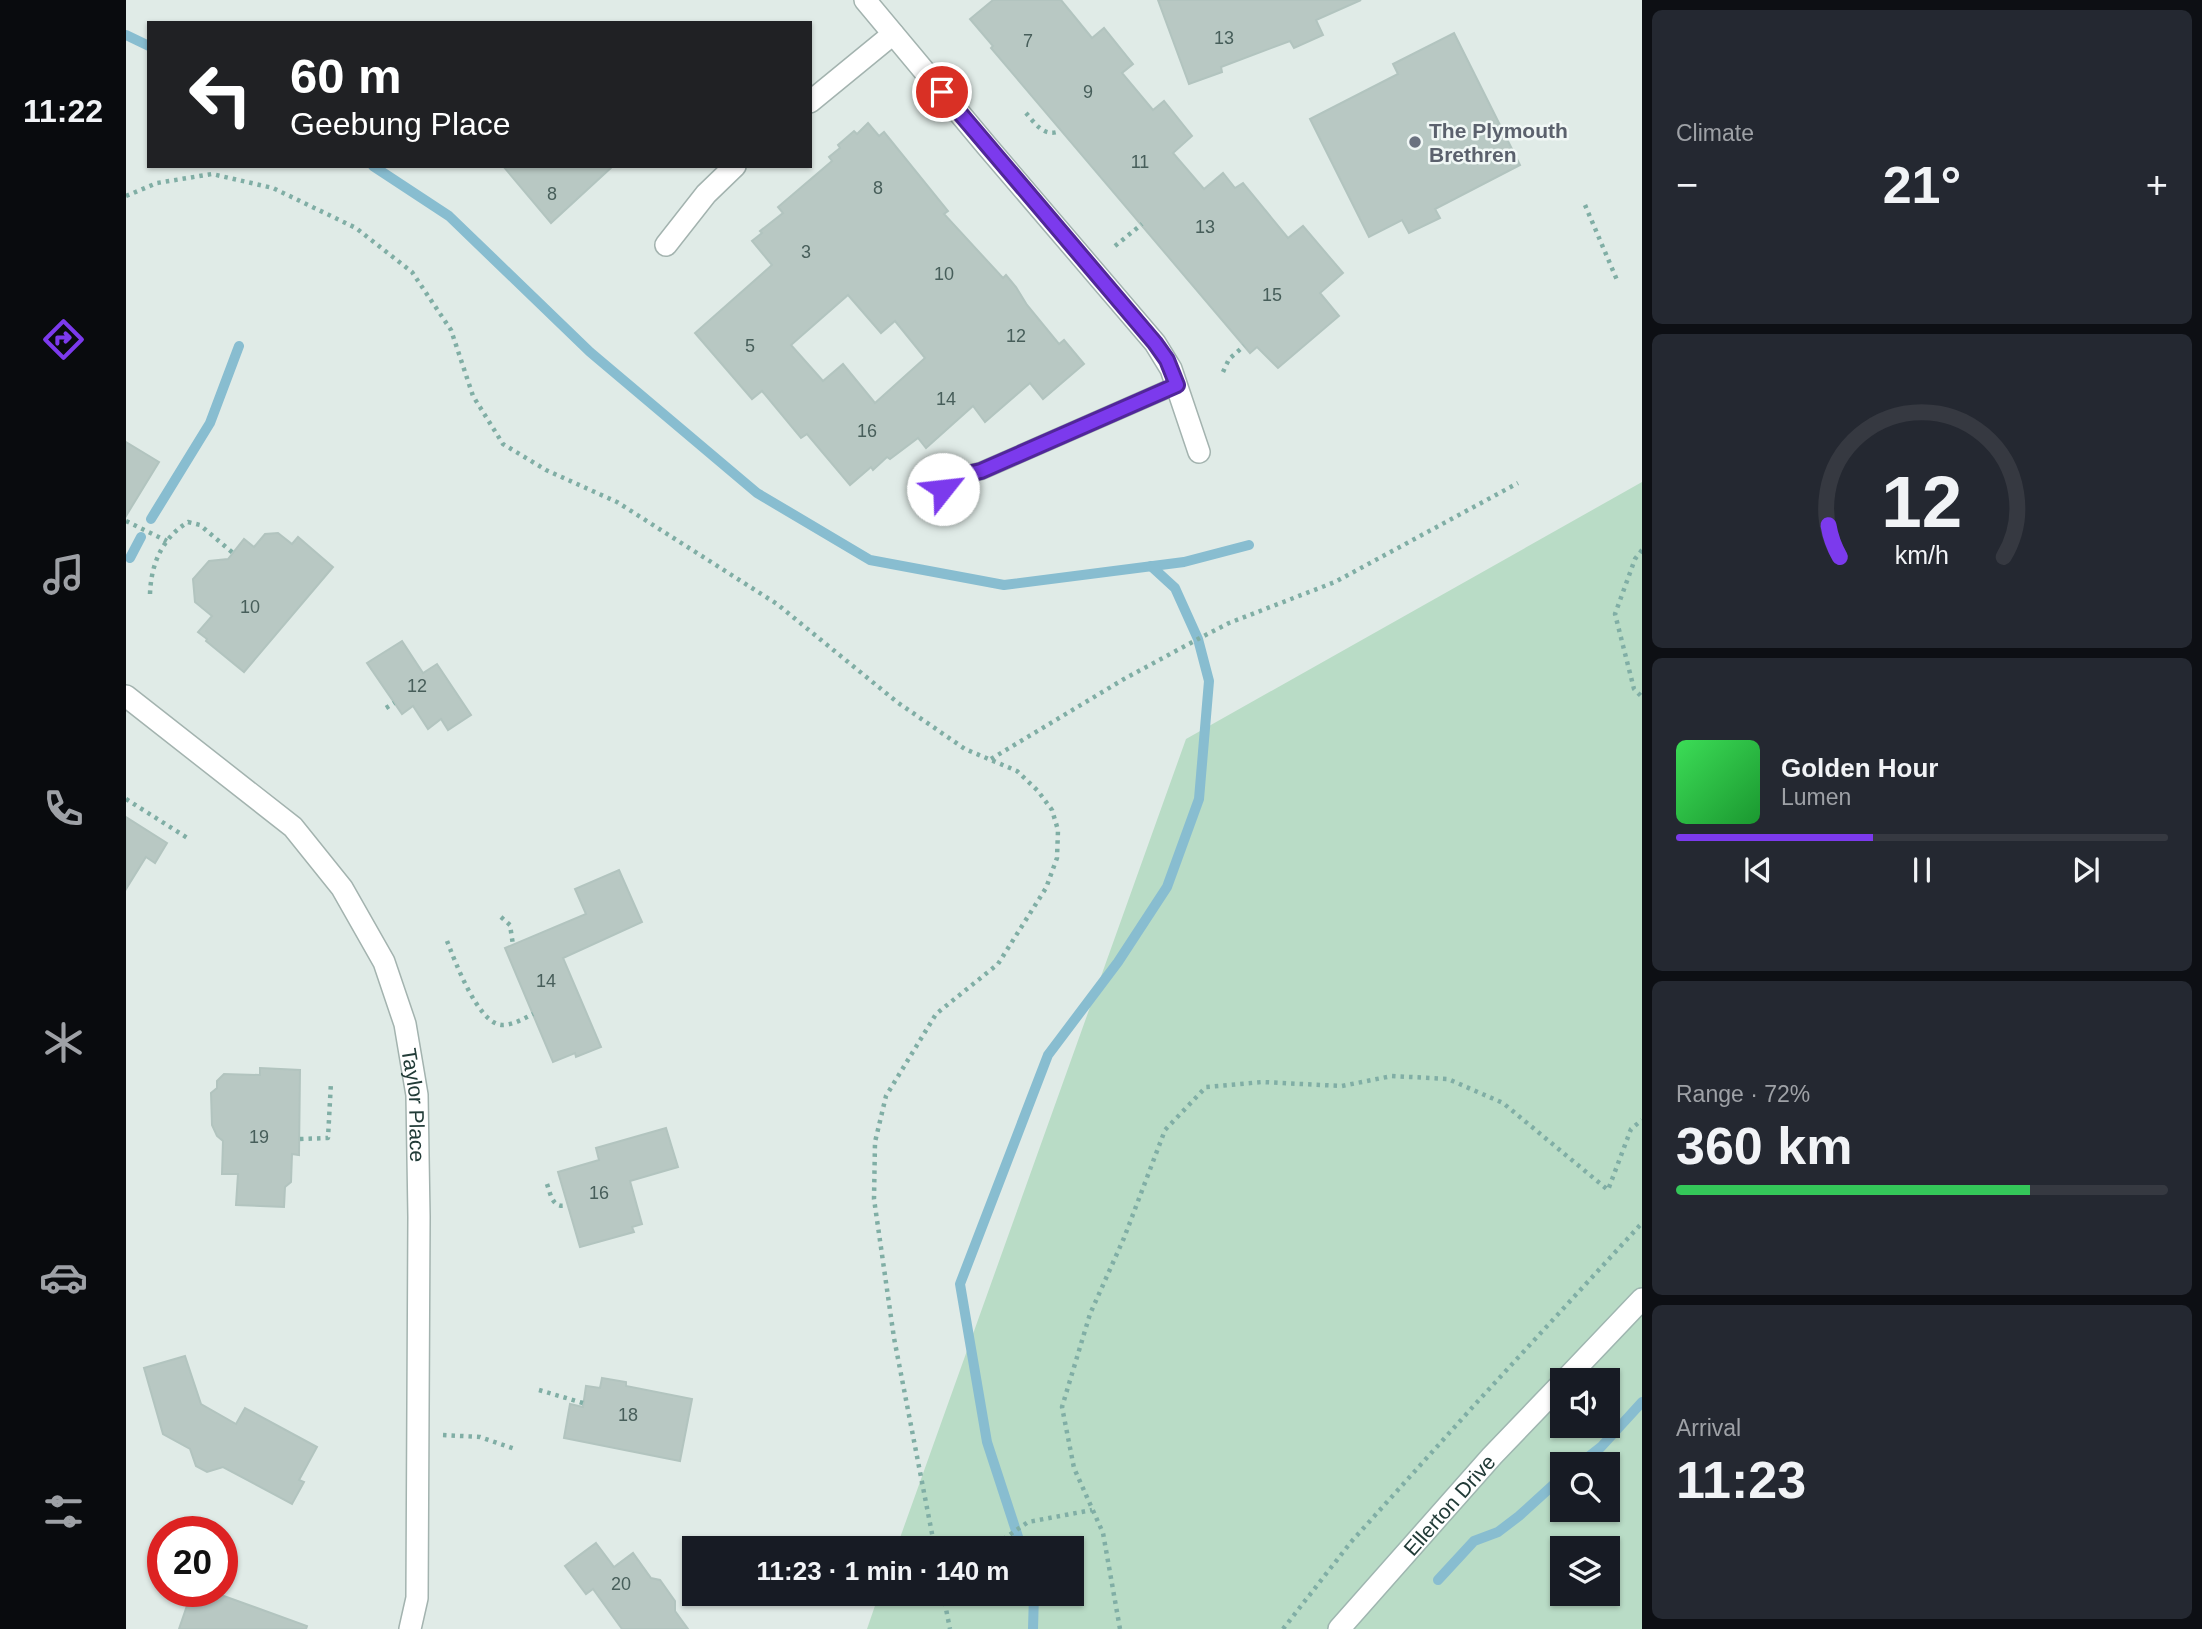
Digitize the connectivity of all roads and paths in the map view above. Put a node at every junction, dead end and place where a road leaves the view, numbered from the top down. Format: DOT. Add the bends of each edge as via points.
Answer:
graph roads {
  1 [pos="865,0"];
  2 [pos="893,34"];
  3 [pos="812,100"];
  4 [pos="1026,113"];
  5 [pos="1060,131"];
  6 [pos="733,168"];
  7 [pos="126,196"];
  8 [pos="1585,205"];
  9 [pos="1142,224"];
  10 [pos="666,245"];
  11 [pos="1115,246"];
  12 [pos="1618,280"];
  13 [pos="1244,346"];
  14 [pos="1223,372"];
  15 [pos="1177,385"];
  16 [pos="1199,452"];
  17 [pos="1518,482"];
  18 [pos="930,512"];
  19 [pos="126,521"];
  20 [pos="167,541"];
  21 [pos="1642,550"];
  22 [pos="233,552"];
  23 [pos="150,594"];
  24 [pos="126,696"];
  25 [pos="1642,697"];
  26 [pos="394,703"];
  27 [pos="386,708"];
  28 [pos="990,760"];
  29 [pos="126,799"];
  30 [pos="189,839"];
  31 [pos="501,917"];
  32 [pos="447,941"];
  33 [pos="513,945"];
  34 [pos="533,1014"];
  35 [pos="331,1082"];
  36 [pos="1642,1120"];
  37 [pos="300,1139"];
  38 [pos="547,1184"];
  39 [pos="567,1205"];
  40 [pos="1642,1223"];
  41 [pos="1642,1299"];
  42 [pos="1576,1368"];
  43 [pos="539,1390"];
  44 [pos="1550,1395"];
  45 [pos="583,1403"];
  46 [pos="418,1433"];
  47 [pos="515,1449"];
  48 [pos="1092,1510"];
  49 [pos="932,1536"];
  50 [pos="1008,1536"];
  51 [pos="946,1606"];
  52 [pos="410,1629"];
  53 [pos="950,1629"];
  54 [pos="1120,1629"];
  55 [pos="1283,1629"];
  56 [pos="1339,1629"];
  1 -- 2 [label="street"];
  2 -- 3 [label="street"];
  2 -- 15 [label="street" via="1155,343"];
  4 -- 5 [label="path" via="1044,131"];
  6 -- 10 [label="street"];
  7 -- 28 [label="path" via="157,183 212,174 273,188 356,228 412,272 451,330 473,396 503,443 671,535 777,604 897,702 965,749"];
  8 -- 12 [label="path"];
  9 -- 11 [label="path"];
  13 -- 14 [label="path" via="1229,359"];
  15 -- 16 [label="street"];
  15 -- 18 [label="lane" via="981,471 954,477 944,485"];
  17 -- 28 [label="path" via="1335,582 1229,623 1124,679"];
  19 -- 20 [label="path"];
  20 -- 22 [label="path" via="188,522"];
  20 -- 23 [label="path" via="152,570"];
  21 -- 25 [label="path" via="1615,614 1634,689"];
  24 -- 46 [label="street, Taylor Place" via="293,827 342,888 384,962 405,1024 417,1095"];
  26 -- 27 [label="path"];
  28 -- 49 [label="path" via="1017,771 1052,810 1058,830 1057,858 1046,888 998,964 936,1014 886,1096 875,1142 874,1199 894,1338"];
  29 -- 30 [label="path"];
  31 -- 33 [label="path" via="510,925"];
  32 -- 34 [label="path" via="473,998 492,1023 512,1024"];
  35 -- 37 [label="path" via="328,1138"];
  36 -- 48 [label="path" via="1631,1129 1608,1190 1503,1103 1448,1079 1392,1076 1342,1086 1262,1082 1206,1087 1165,1130 1090,1314 1062,1407 1074,1468"];
  38 -- 39 [label="path" via="555,1204"];
  40 -- 55 [label="path" via="1351,1542"];
  41 -- 42 [label="street, Ellerton Drive"];
  43 -- 45 [label="path"];
  44 -- 56 [label="street, Ellerton Drive"];
  46 -- 47 [label="path" via="480,1437"];
  46 -- 52 [label="street, Taylor Place" via="417,1598"];
  48 -- 50 [label="path" via="1028,1522"];
  48 -- 54 [label="path" via="1103,1533"];
  51 -- 53 [label="path"];
}
